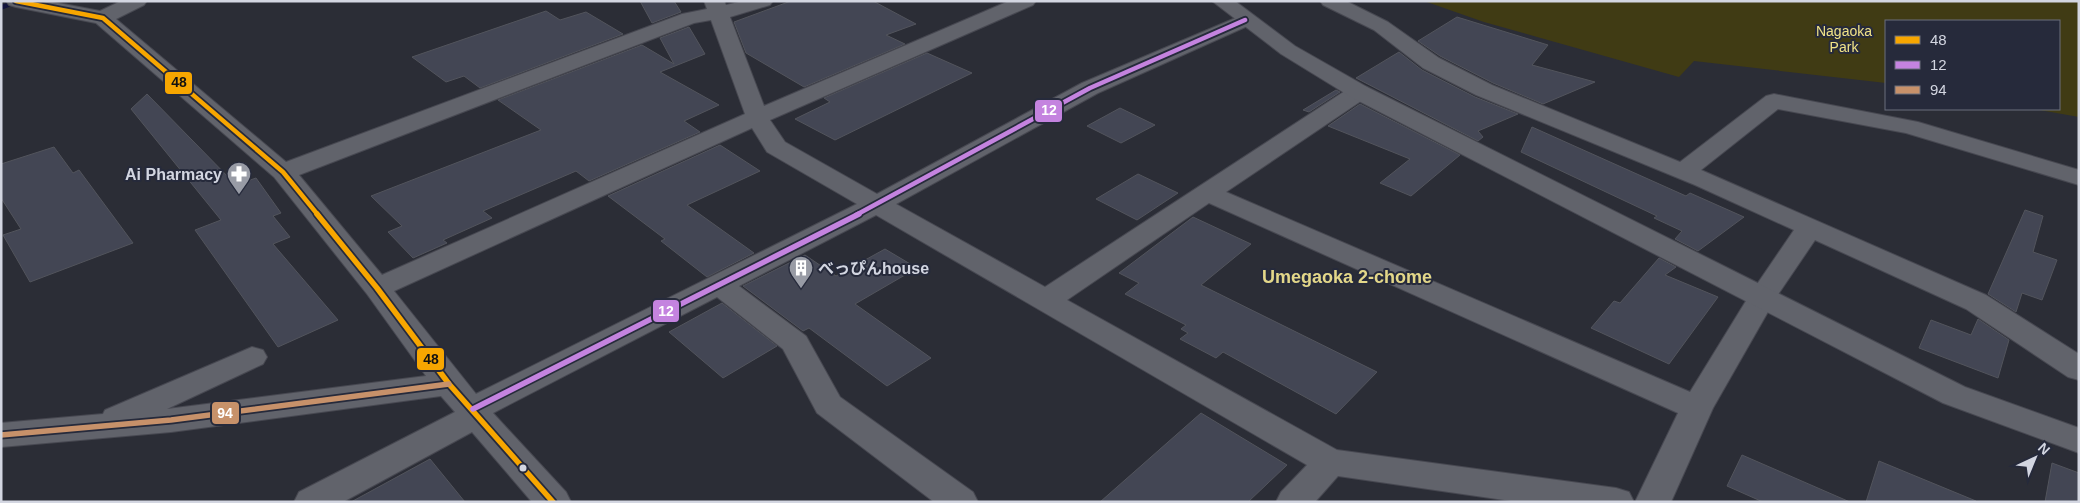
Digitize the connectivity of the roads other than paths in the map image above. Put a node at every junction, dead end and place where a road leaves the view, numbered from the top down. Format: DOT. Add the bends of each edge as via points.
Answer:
graph roads {
  1 [pos="16,1"];
  2 [pos="137,1"];
  3 [pos="763,1"];
  4 [pos="1026,1"];
  5 [pos="1222,1"];
  6 [pos="1330,1"];
  7 [pos="716,7"];
  8 [pos="103,18"];
  9 [pos="1245,20"];
  10 [pos="1358,92"];
  11 [pos="758,119"];
  12 [pos="283,172"];
  13 [pos="1684,172"];
  14 [pos="2079,178"];
  15 [pos="1207,193"];
  16 [pos="876,205"];
  17 [pos="1809,228"];
  18 [pos="719,285"];
  19 [pos="377,288"];
  20 [pos="1763,296"];
  21 [pos="1045,301"];
  22 [pos="252,358"];
  23 [pos="2079,369"];
  24 [pos="450,384"];
  25 [pos="1697,408"];
  26 [pos="475,412"];
  27 [pos="98,427"];
  28 [pos="1,435"];
  29 [pos="2079,441"];
  30 [pos="1330,462"];
  31 [pos="312,502"];
  32 [pos="553,502"];
  33 [pos="960,502"];
  34 [pos="1294,502"];
  35 [pos="1616,502"];
  36 [pos="1653,502"];
  1 -- 8 [label="street"];
  2 -- 8 [label="street"];
  3 -- 7 [label="street"];
  4 -- 11 [label="street"];
  5 -- 9 [label="street"];
  6 -- 13 [label="street" via="1381,26 1431,63 1484,90"];
  7 -- 11 [label="street"];
  7 -- 12 [label="street"];
  8 -- 12 [label="street"];
  9 -- 10 [label="street"];
  9 -- 16 [label="street" via="1090,88"];
  10 -- 15 [label="street"];
  10 -- 20 [label="street"];
  11 -- 16 [label="street" via="776,147"];
  11 -- 19 [label="street"];
  12 -- 19 [label="street"];
  13 -- 14 [label="street" via="1774,101 1910,127"];
  13 -- 17 [label="street"];
  15 -- 21 [label="street"];
  15 -- 25 [label="street"];
  16 -- 18 [label="street"];
  16 -- 21 [label="street"];
  17 -- 20 [label="street"];
  17 -- 23 [label="street" via="1976,302"];
  18 -- 26 [label="street"];
  18 -- 33 [label="street" via="795,344 828,405"];
  19 -- 24 [label="street"];
  20 -- 25 [label="street"];
  20 -- 29 [label="street" via="1954,395"];
  21 -- 30 [label="street"];
  22 -- 27 [label="street"];
  24 -- 26 [label="street"];
  24 -- 27 [label="street"];
  25 -- 36 [label="street"];
  26 -- 31 [label="street"];
  26 -- 32 [label="street"];
  27 -- 28 [label="street"];
  30 -- 34 [label="street"];
  30 -- 35 [label="street"];
}
